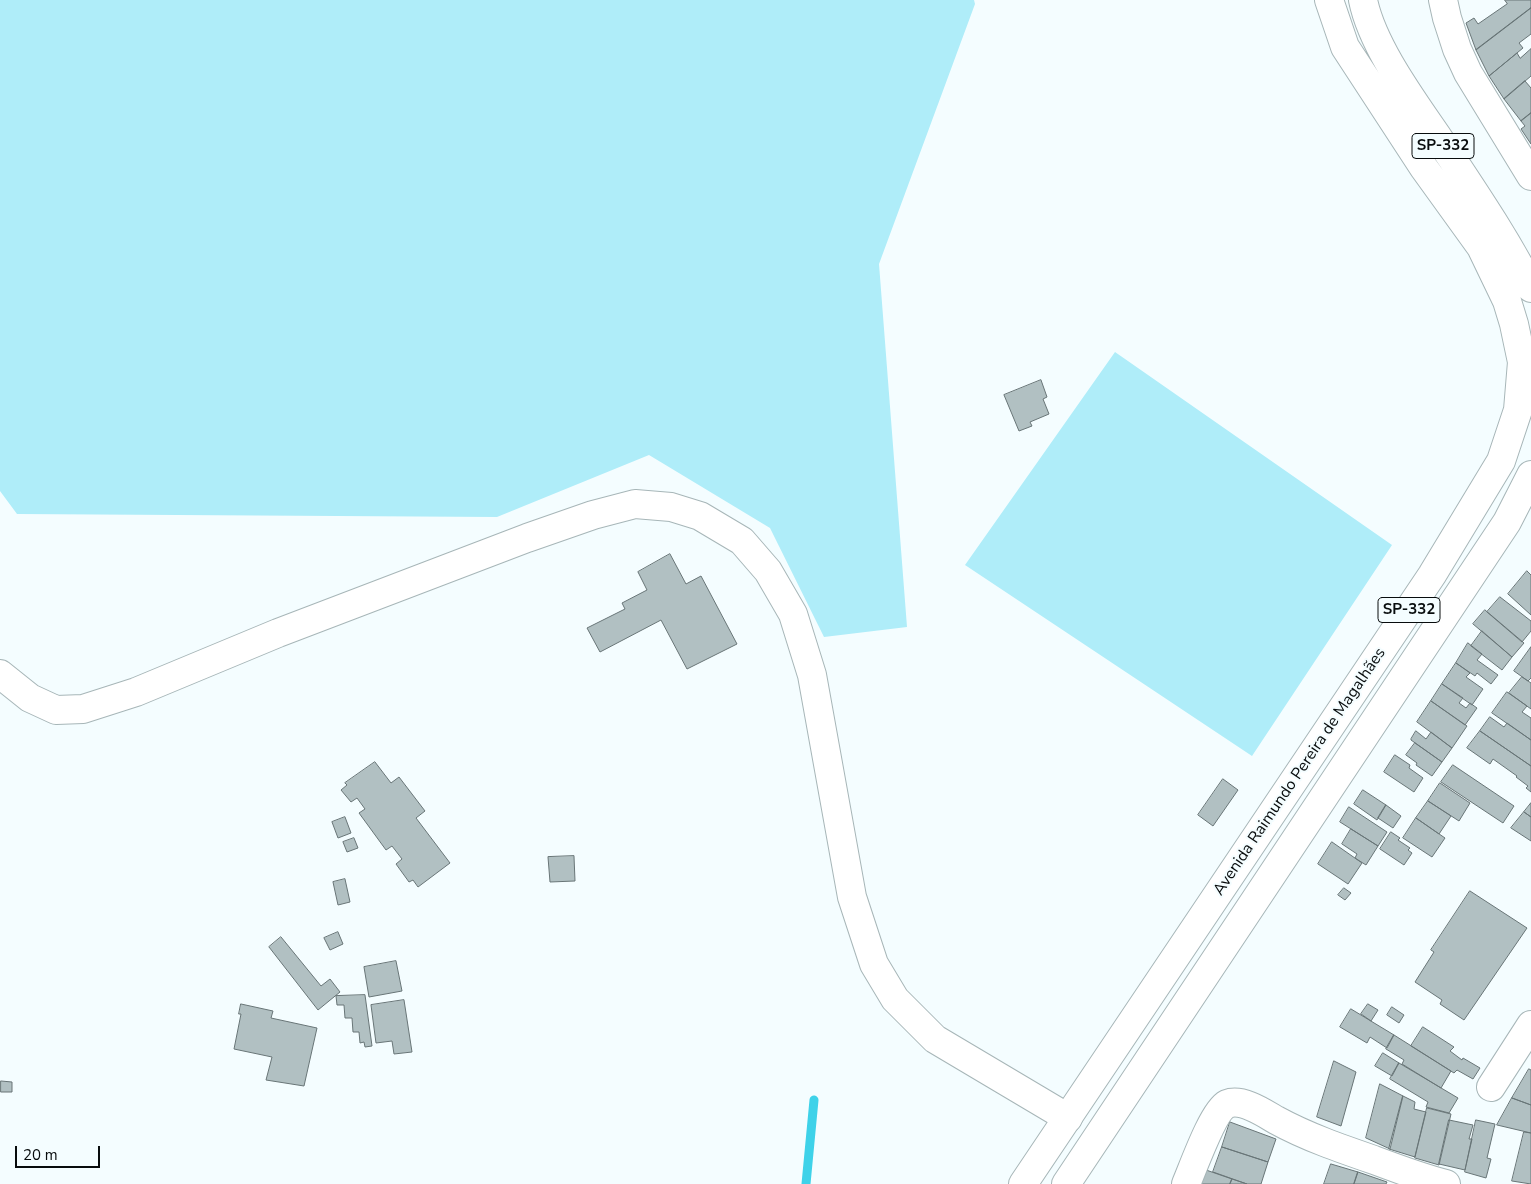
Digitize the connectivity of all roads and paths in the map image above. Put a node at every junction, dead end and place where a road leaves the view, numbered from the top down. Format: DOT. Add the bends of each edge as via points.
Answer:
graph roads {
  1 [pos="1329,0"];
  2 [pos="1363,0"];
  3 [pos="1444,0"];
  4 [pos="1531,176"];
  5 [pos="1481,247"];
  6 [pos="1531,288"];
  7 [pos="1531,338"];
  8 [pos="1531,394"];
  9 [pos="1501,461"];
  10 [pos="1531,476"];
  11 [pos="0,674"];
  12 [pos="1531,1025"];
  13 [pos="1491,1088"];
  14 [pos="1068,1118"];
  15 [pos="1023,1184"];
  16 [pos="1066,1184"];
  17 [pos="1186,1184"];
  18 [pos="1446,1184"];
  1 -- 5 [label="main road, Avenida Raimundo Pereira de Magalhães / SP-332" via="1345,47 1424,168"];
  2 -- 6 [label="main road, SP-332" via="1372,31 1405,90 1503,236"];
  3 -- 4 [label="main road" via="1457,49 1468,73"];
  5 -- 7 [label="main road" via="1508,281"];
  5 -- 9 [label="main road, Avenida Raimundo Pereira de Magalhães / SP-332" via="1507,301 1522,362 1518,410"];
  8 -- 9 [label="main road" via="1511,450"];
  9 -- 14 [label="main road, Avenida Raimundo Pereira de Magalhães / SP-332" via="1432,575"];
  10 -- 16 [label="main road, Avenida Raimundo Pereira de Magalhães / SP-332" via="1507,522"];
  11 -- 14 [label="main road" via="30,698 56,710 83,710 593,515 634,504 671,506 700,516 742,541 768,571 793,614 812,675 852,897 874,964 895,999 935,1039"];
  12 -- 13 [label="main road"];
  14 -- 15 [label="main road, Avenida Raimundo Pereira de Magalhães / SP-332"];
  17 -- 18 [label="main road" via="1216,1116 1226,1105 1236,1102 1357,1155"];
}
